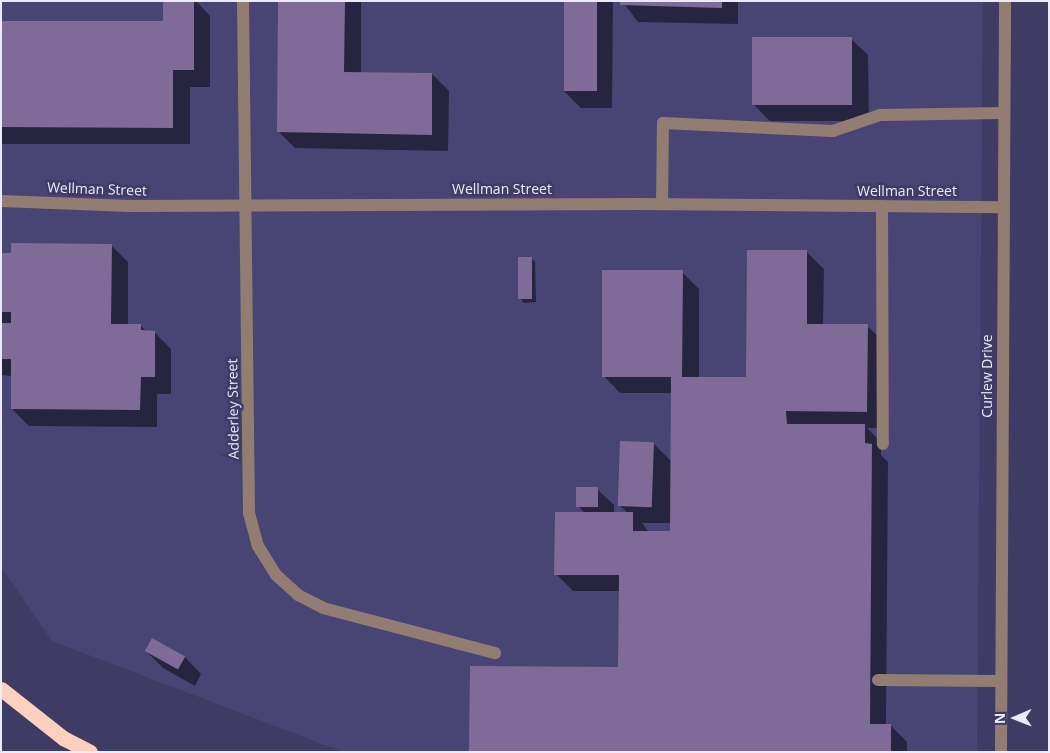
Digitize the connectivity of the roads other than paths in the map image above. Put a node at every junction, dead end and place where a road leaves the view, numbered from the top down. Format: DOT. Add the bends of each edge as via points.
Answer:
graph roads {
  1 [pos="243,1"];
  2 [pos="1005,1"];
  3 [pos="1004,113"];
  4 [pos="1,201"];
  5 [pos="662,204"];
  6 [pos="245,206"];
  7 [pos="882,206"];
  8 [pos="1002,207"];
  9 [pos="883,444"];
  10 [pos="495,653"];
  11 [pos="878,680"];
  12 [pos="1001,681"];
  13 [pos="1,689"];
  14 [pos="90,752"];
  15 [pos="1001,752"];
  1 -- 6 [label="street, Adderley Street"];
  2 -- 3 [label="street, Curlew Drive"];
  3 -- 5 [label="street" via="880,115 833,131 663,123"];
  3 -- 8 [label="street, Curlew Drive"];
  4 -- 6 [label="street, Wellman Street"];
  5 -- 6 [label="street, Wellman Street"];
  5 -- 7 [label="street, Wellman Street"];
  6 -- 10 [label="street, Adderley Street" via="249,513 258,546 276,575 298,594 323,608"];
  7 -- 8 [label="street, Wellman Street"];
  7 -- 9 [label="street"];
  8 -- 12 [label="street, Curlew Drive"];
  11 -- 12 [label="street"];
  12 -- 15 [label="street, Curlew Drive"];
  13 -- 14 [label="highway" via="63,738"];
}
